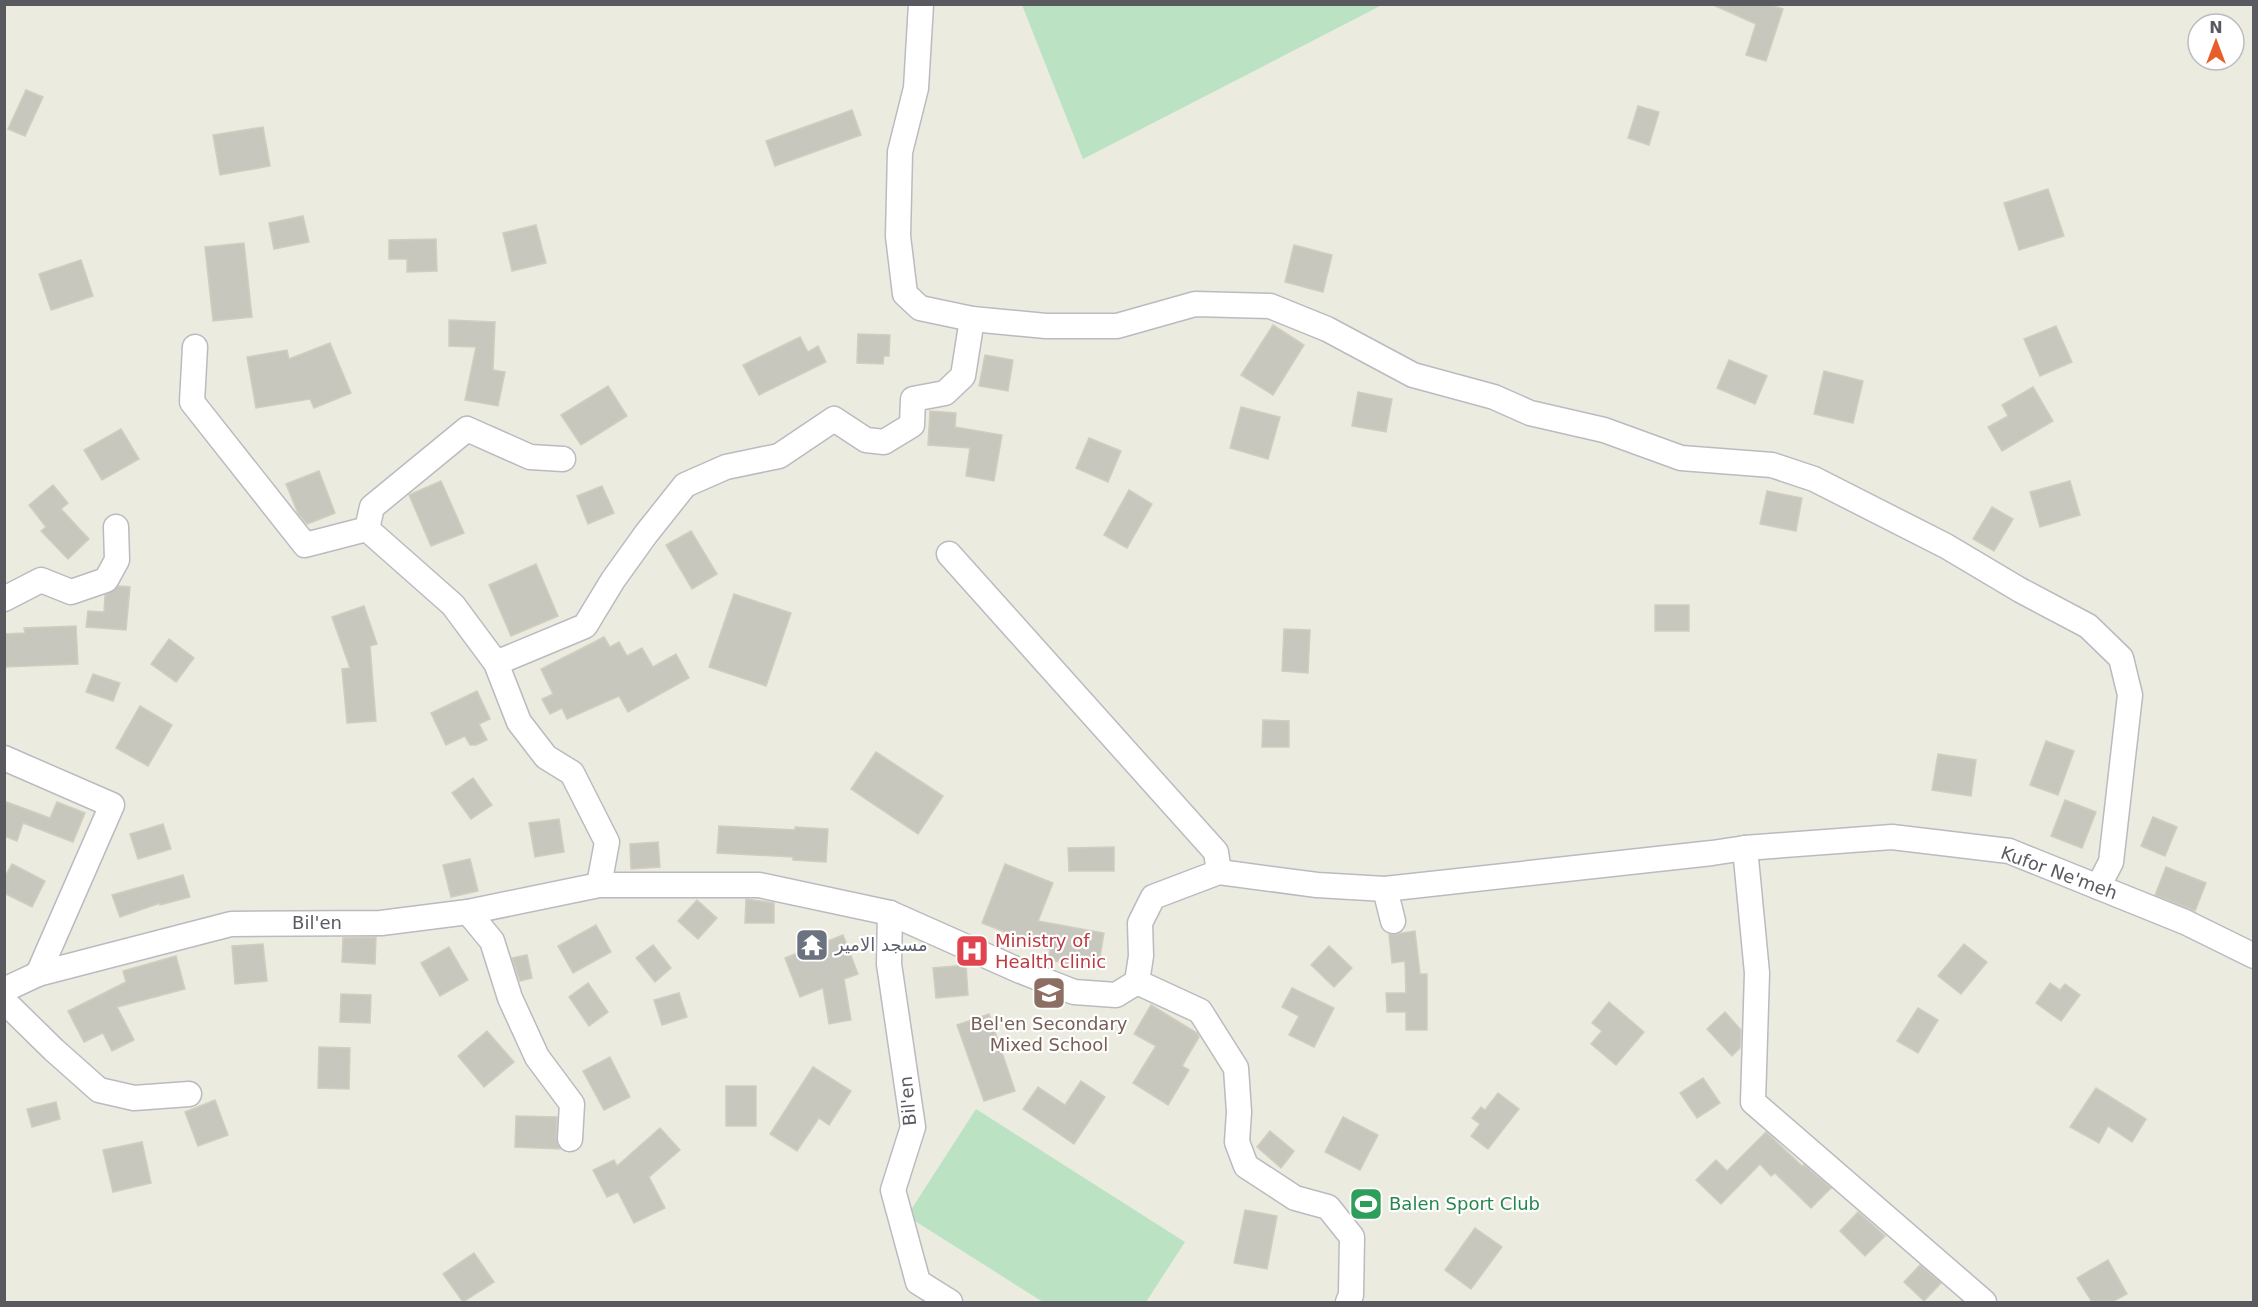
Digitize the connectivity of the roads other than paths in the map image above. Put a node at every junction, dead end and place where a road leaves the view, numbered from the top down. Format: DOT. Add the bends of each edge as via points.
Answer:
graph roads {
  1 [pos="921,4"];
  2 [pos="972,320"];
  3 [pos="195,347"];
  4 [pos="563,459"];
  5 [pos="116,526"];
  6 [pos="367,529"];
  7 [pos="949,554"];
  8 [pos="4,599"];
  9 [pos="496,663"];
  10 [pos="4,758"];
  11 [pos="1745,848"];
  12 [pos="1219,872"];
  13 [pos="599,885"];
  14 [pos="2098,887"];
  15 [pos="1385,889"];
  16 [pos="468,912"];
  17 [pos="890,913"];
  18 [pos="1393,921"];
  19 [pos="2253,956"];
  20 [pos="38,974"];
  21 [pos="1137,982"];
  22 [pos="4,990"];
  23 [pos="4,999"];
  24 [pos="189,1094"];
  25 [pos="570,1139"];
  26 [pos="950,1302"];
  27 [pos="1348,1302"];
  28 [pos="1984,1302"];
  1 -- 2 [label="street" via="916,88 900,152 897,236 905,294 920,308"];
  2 -- 9 [label="street" via="963,376 945,393 913,399 912,425 884,442 866,440 834,418 779,456 726,467 685,485 613,580 585,626"];
  2 -- 14 [label="street" via="1117,326 1195,304 1270,306 1327,329 1413,375 1494,397 1530,413 1604,430 1682,458 1772,465 1824,484 1946,546 2088,626 2121,658 2130,695 2111,862"];
  3 -- 6 [label="street" via="192,402 306,545"];
  4 -- 6 [label="street" via="530,457 467,429 372,507"];
  5 -- 8 [label="street" via="117,560 106,580 70,592 41,580"];
  6 -- 9 [label="street" via="453,605"];
  7 -- 12 [label="street" via="1216,852"];
  9 -- 13 [label="street" via="519,722 546,757 572,773 607,842"];
  10 -- 20 [label="street" via="112,805"];
  11 -- 14 [label="street, Kufor Ne'meh" via="1892,837 2008,851"];
  11 -- 15 [label="street, Kufor Ne'meh"];
  11 -- 28 [label="street" via="1757,973 1753,1102"];
  12 -- 15 [label="street, Kufor Ne'meh"];
  12 -- 21 [label="street" via="1153,897 1140,922"];
  13 -- 16 [label="street, Bil'en"];
  13 -- 17 [label="street, Bil'en" via="759,885"];
  14 -- 19 [label="street, Kufor Ne'meh" via="2185,922"];
  15 -- 18 [label="street"];
  16 -- 20 [label="street, Bil'en" via="381,922 231,924"];
  16 -- 25 [label="street" via="492,941 510,998 537,1057 572,1104"];
  17 -- 21 [label="street, Bil'en" via="1074,992 1116,995"];
  17 -- 26 [label="street, Bil'en" via="889,964 913,1126 893,1190 918,1282"];
  20 -- 22 [label="street, Bil'en"];
  21 -- 27 [label="street" via="1200,1011 1236,1068 1237,1142 1246,1166 1295,1198 1328,1207 1352,1237"];
  23 -- 24 [label="street" via="99,1090 134,1098"];
}
